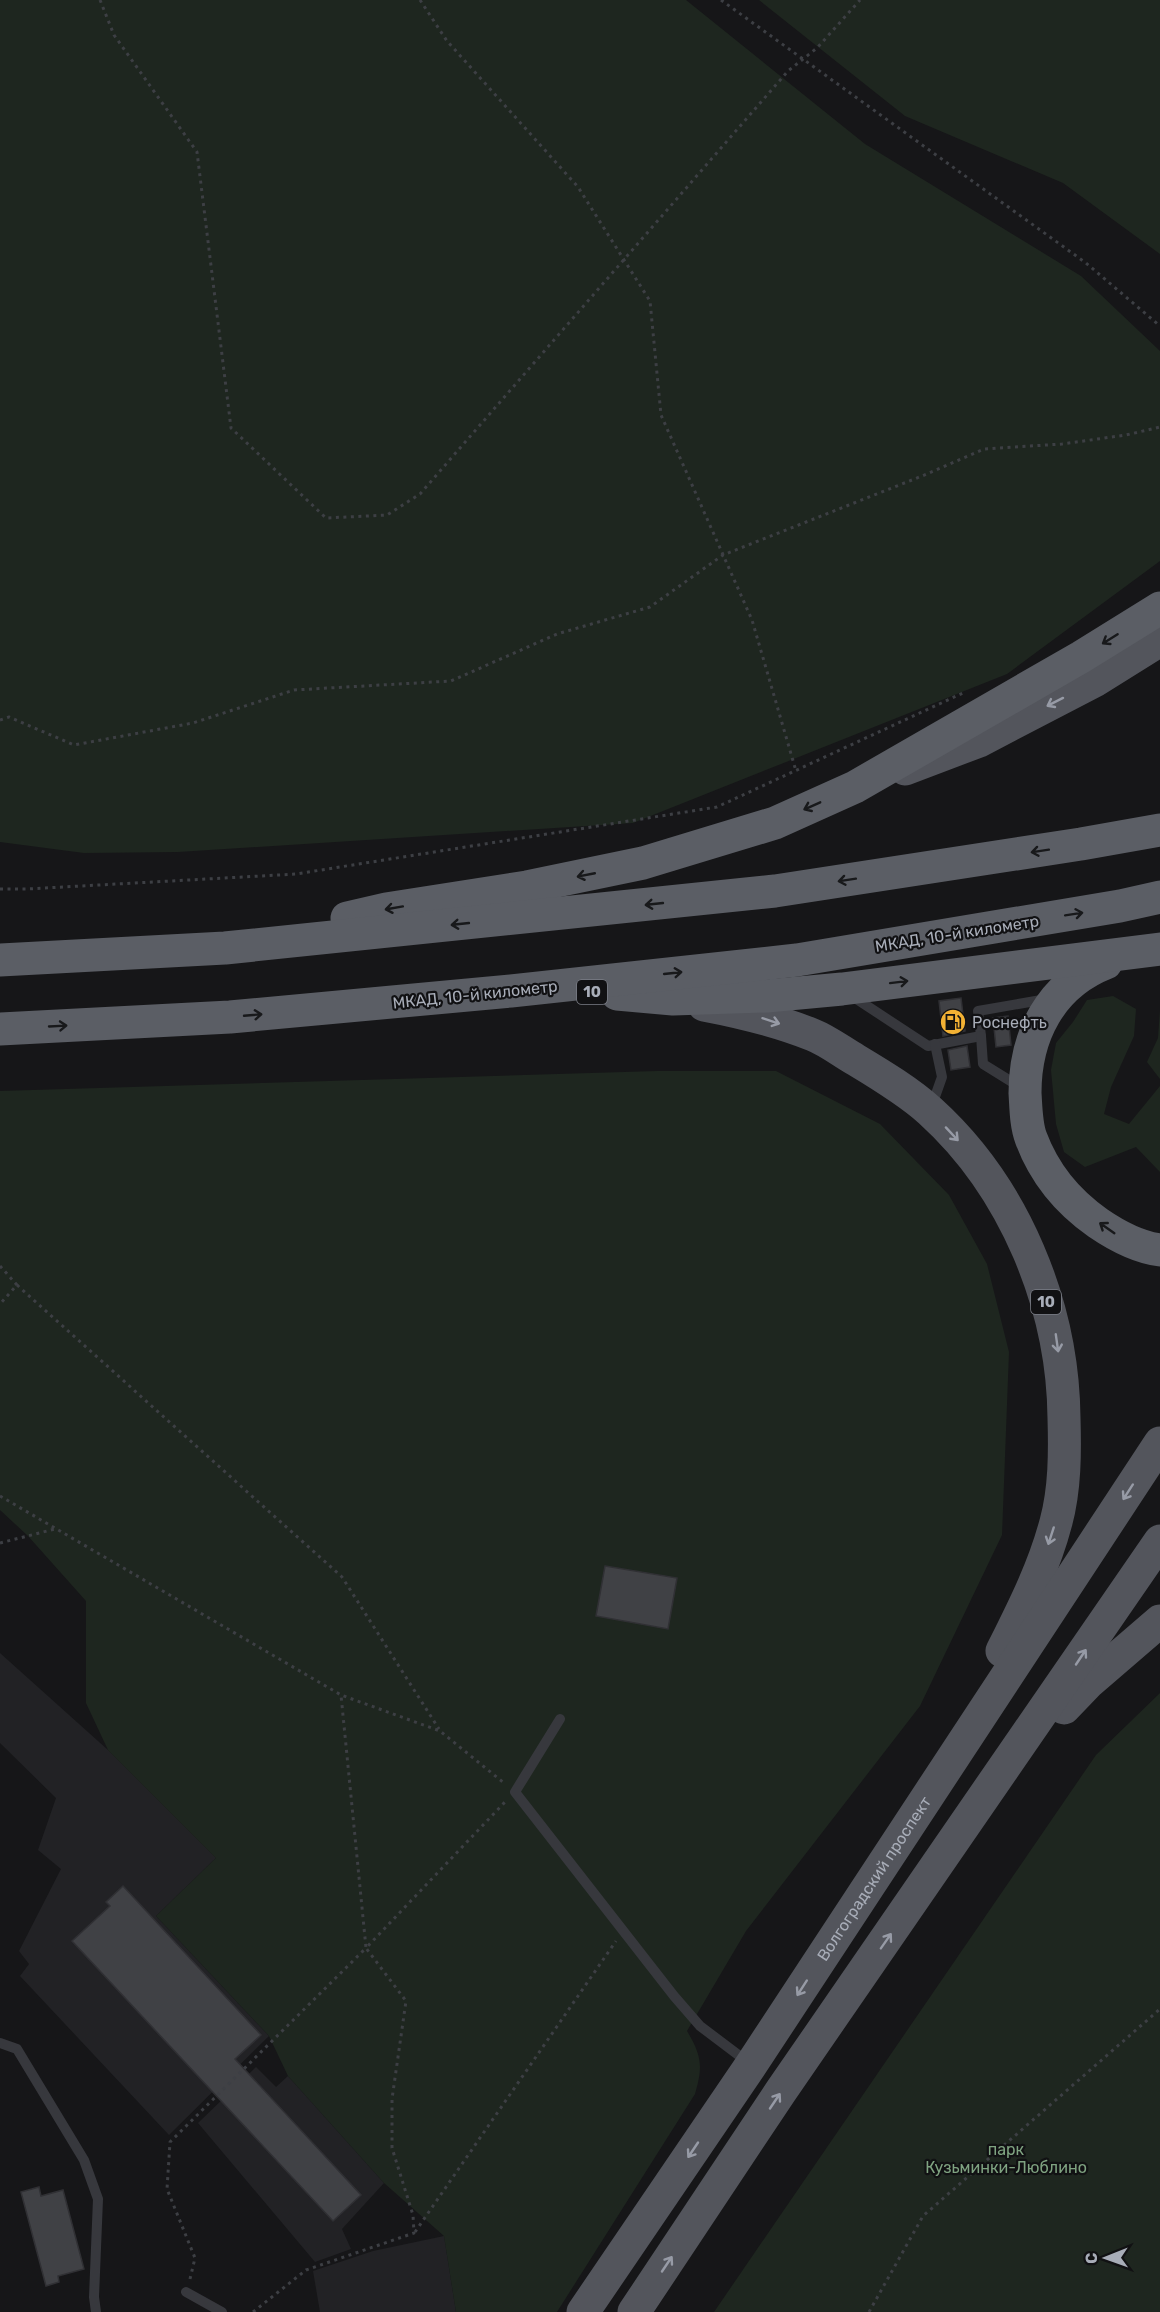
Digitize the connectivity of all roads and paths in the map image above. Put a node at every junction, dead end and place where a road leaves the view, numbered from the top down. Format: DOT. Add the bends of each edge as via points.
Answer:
graph roads {
  1 [pos="100,0"];
  2 [pos="420,0"];
  3 [pos="721,0"];
  4 [pos="860,0"];
  5 [pos="803,59"];
  6 [pos="624,260"];
  7 [pos="1160,326"];
  8 [pos="1160,426"];
  9 [pos="723,555"];
  10 [pos="1160,608"];
  11 [pos="1160,640"];
  12 [pos="965,693"];
  13 [pos="0,720"];
  14 [pos="796,771"];
  15 [pos="855,787"];
  16 [pos="1160,820"];
  17 [pos="1160,830"];
  18 [pos="1081,844"];
  19 [pos="0,889"];
  20 [pos="1160,897"];
  21 [pos="225,948"];
  22 [pos="1146,952"];
  23 [pos="0,960"];
  24 [pos="842,989"];
  25 [pos="511,991"];
  26 [pos="1057,998"];
  27 [pos="673,999"];
  28 [pos="0,1029"];
  29 [pos="981,1036"];
  30 [pos="935,1044"];
  31 [pos="1025,1090"];
  32 [pos="930,1111"];
  33 [pos="1160,1250"];
  34 [pos="0,1266"];
  35 [pos="17,1285"];
  36 [pos="0,1304"];
  37 [pos="1160,1443"];
  38 [pos="0,1496"];
  39 [pos="56,1529"];
  40 [pos="1160,1541"];
  41 [pos="0,1543"];
  42 [pos="1160,1621"];
  43 [pos="341,1695"];
  44 [pos="560,1719"];
  45 [pos="440,1731"];
  46 [pos="1000,1775"];
  47 [pos="936,1783"];
  48 [pos="515,1792"];
  49 [pos="623,1931"];
  50 [pos="366,1948"];
  51 [pos="1160,2009"];
  52 [pos="0,2043"];
  53 [pos="751,2065"];
  54 [pos="414,2233"];
  55 [pos="186,2292"];
  56 [pos="96,2312"];
  57 [pos="222,2312"];
  58 [pos="253,2312"];
  59 [pos="583,2312"];
  60 [pos="634,2312"];
  61 [pos="870,2312"];
  1 -- 6 [label="path" via="114,35 197,152 231,428 326,519 387,515 420,494"];
  2 -- 6 [label="path" via="447,41 578,187"];
  3 -- 5 [label="path"];
  4 -- 5 [label="path"];
  5 -- 6 [label="path" via="788,71"];
  5 -- 7 [label="path" via="1086,264"];
  6 -- 9 [label="path" via="650,301 662,415"];
  8 -- 9 [label="path" via="1062,444 984,448"];
  9 -- 13 [label="path" via="650,607 557,634 451,681 294,690 193,723 74,745 9,717"];
  9 -- 14 [label="path" via="752,620"];
  10 -- 15 [label="highway, one-way"];
  11 -- 15 [label="main road, one-way" via="1096,680 979,741"];
  12 -- 14 [label="path"];
  14 -- 19 [label="path" via="717,807 296,874"];
  15 -- 21 [label="highway, one-way" via="775,823 643,863 527,887 386,909"];
  16 -- 18 [label="main road"];
  17 -- 18 [label="highway"];
  18 -- 21 [label="highway, one-way" via="775,891"];
  25 -- 20 [label="highway, МКАД, 10-й километр, one-way" via="797,960"];
  21 -- 23 [label="highway"];
  24 -- 22 [label="highway, one-way"];
  22 -- 26 [label="highway" via="1093,968 1072,980"];
  24 -- 27 [label="highway"];
  24 -- 30 [label="lane" via="928,1046"];
  25 -- 27 [label="highway, 10" via="595,992"];
  28 -- 25 [label="highway, МКАД, 10-й километр, one-way" via="230,1017"];
  26 -- 29 [label="lane" via="978,1011"];
  26 -- 31 [label="highway" via="1042,1018 1027,1057"];
  27 -- 32 [label="main road, 10, one-way" via="747,1013 815,1035 875,1071"];
  29 -- 30 [label="lane"];
  29 -- 31 [label="lane" via="983,1064"];
  30 -- 32 [label="lane" via="942,1077"];
  33 -- 31 [label="highway, one-way" via="1145,1248 1115,1234 1078,1208 1048,1172 1031,1137"];
  32 -- 47 [label="main road, 10, one-way" via="971,1154 1004,1204 1032,1258 1055,1330 1064,1390 1065,1434 1056,1520 1037,1579"];
  34 -- 35 [label="path"];
  35 -- 36 [label="path"];
  35 -- 45 [label="path" via="342,1577"];
  37 -- 47 [label="main road, Волгоградский проспект, one-way"];
  38 -- 39 [label="path"];
  39 -- 41 [label="path"];
  39 -- 43 [label="path"];
  46 -- 40 [label="main road, one-way"];
  42 -- 46 [label="main road" via="1088,1683"];
  43 -- 45 [label="path"];
  43 -- 50 [label="path"];
  44 -- 48 [label="lane"];
  45 -- 48 [label="path"];
  60 -- 46 [label="main road, one-way"];
  47 -- 53 [label="main road, Волгоградский проспект, one-way"];
  48 -- 49 [label="lane"];
  48 -- 50 [label="path"];
  49 -- 53 [label="lane" via="700,2026"];
  49 -- 54 [label="path"];
  50 -- 54 [label="path" via="406,2001 392,2099 392,2148 413,2215"];
  50 -- 55 [label="path" via="170,2142 167,2189 195,2258"];
  51 -- 61 [label="path" via="923,2216"];
  52 -- 56 [label="lane" via="17,2049 84,2160 98,2199"];
  53 -- 59 [label="main road, Волгоградский проспект, one-way"];
  54 -- 58 [label="path" via="306,2270"];
  55 -- 57 [label="lane"];
}
